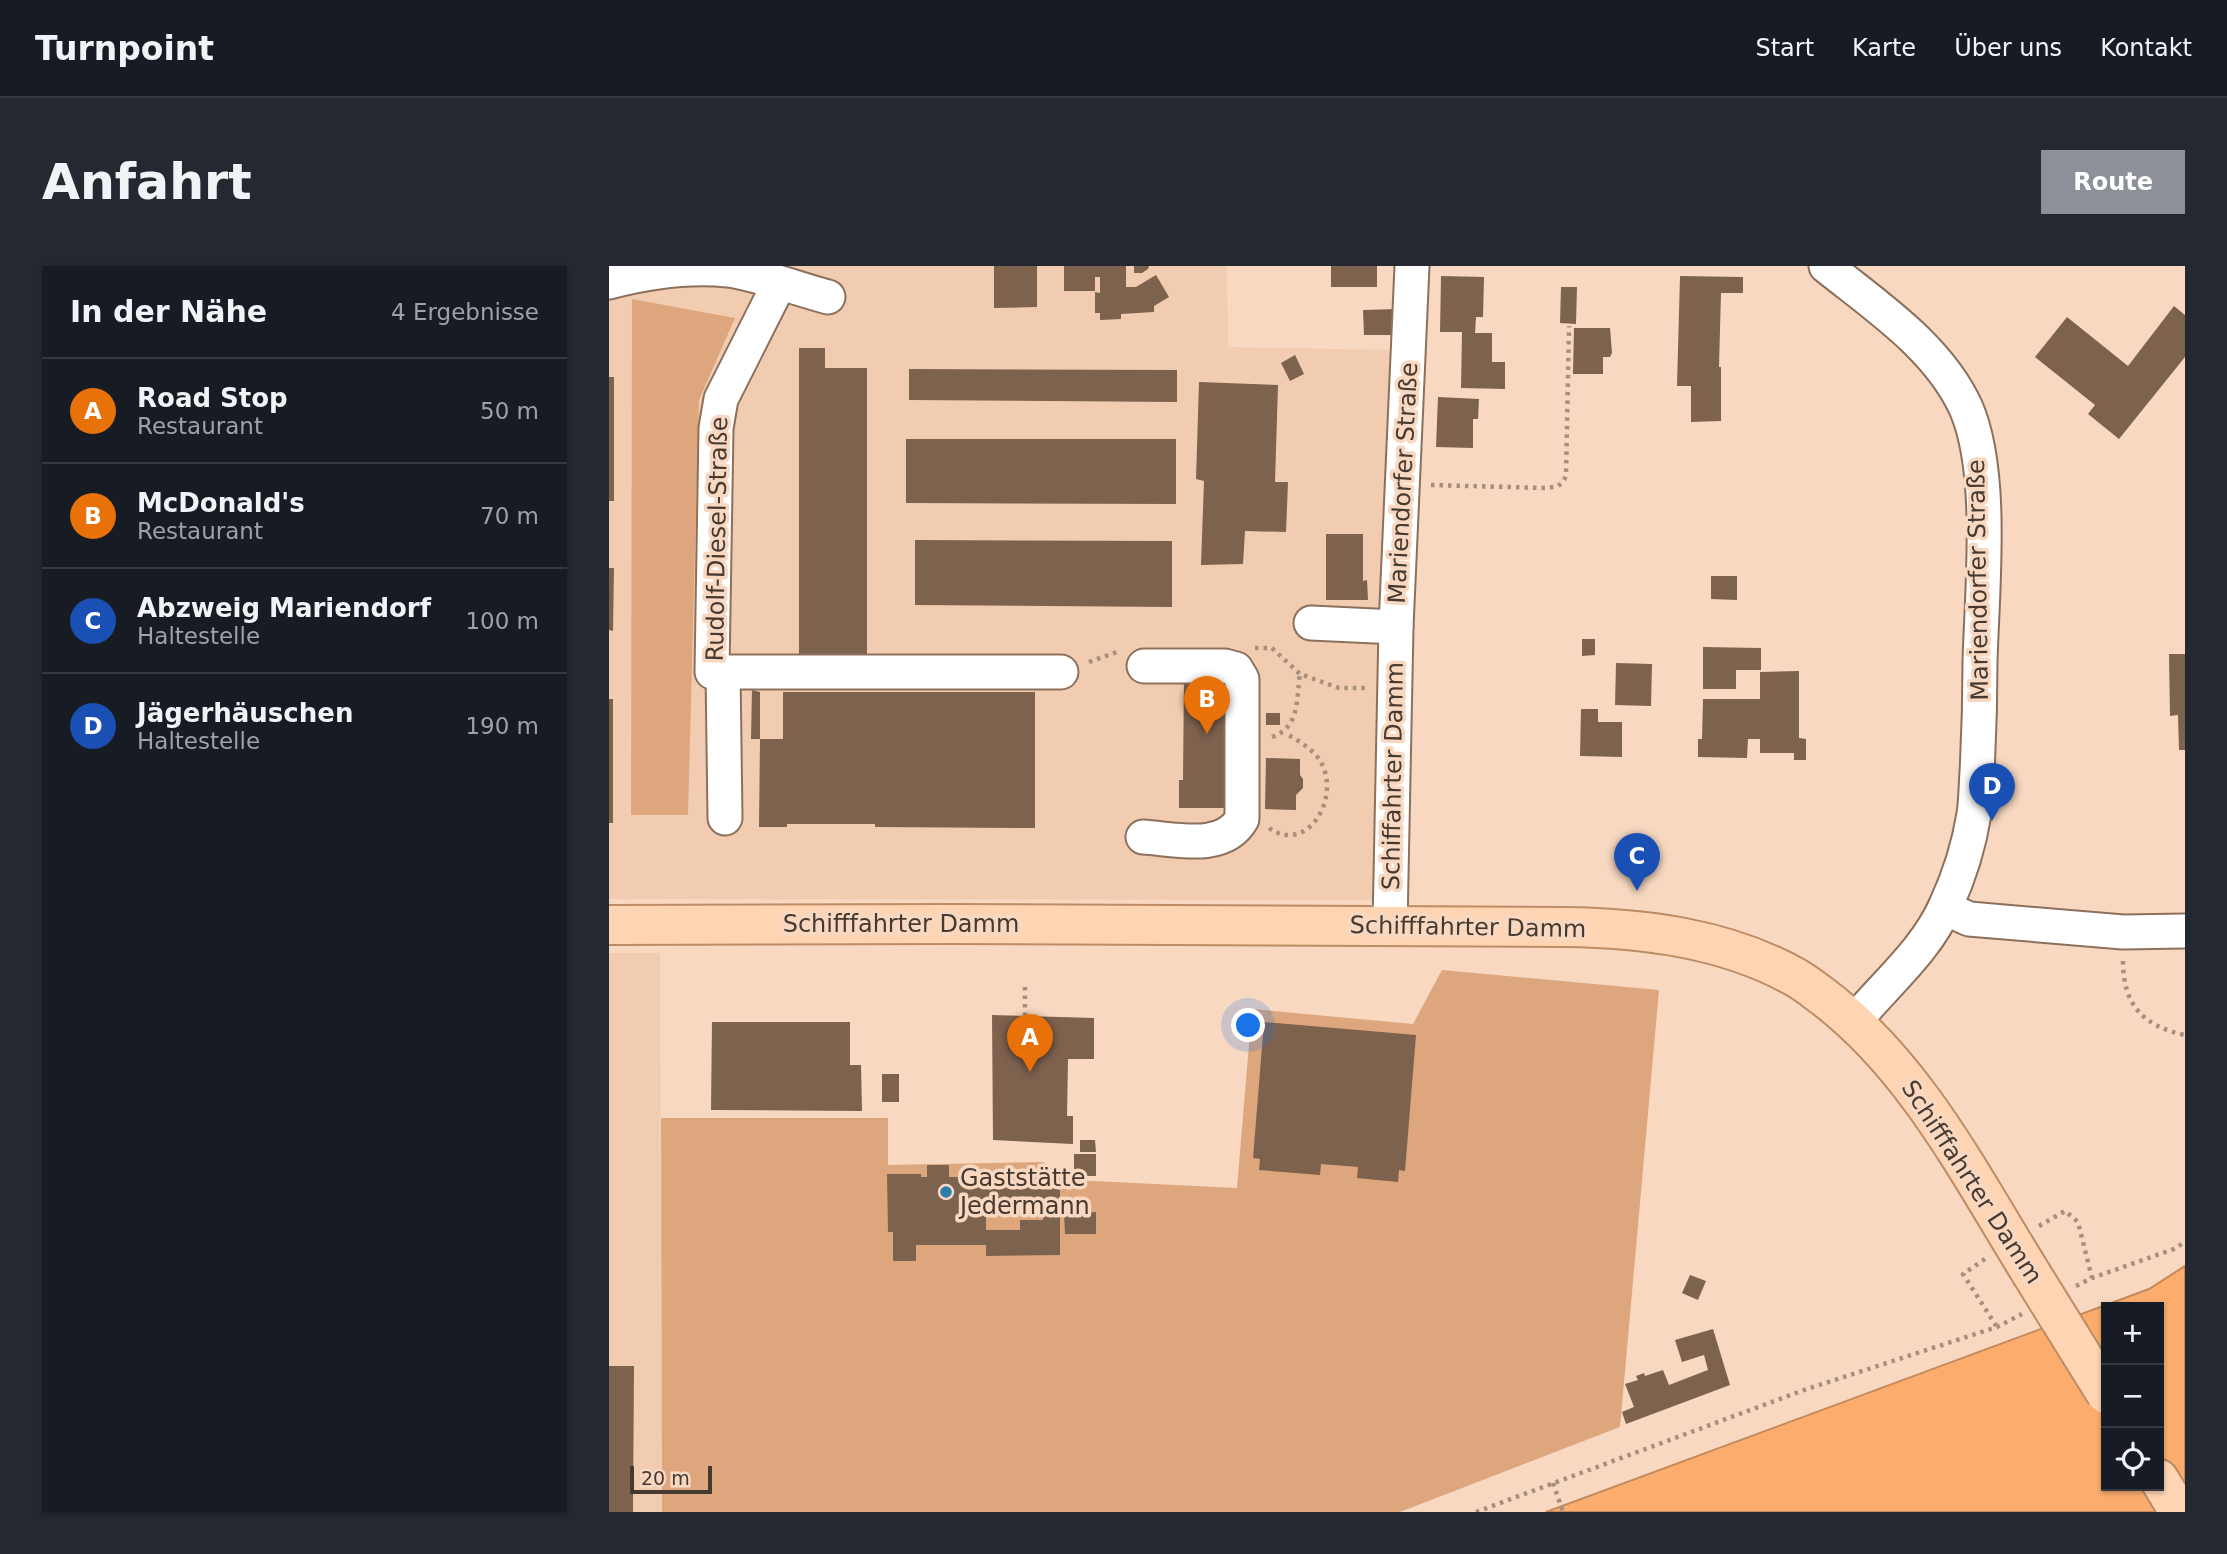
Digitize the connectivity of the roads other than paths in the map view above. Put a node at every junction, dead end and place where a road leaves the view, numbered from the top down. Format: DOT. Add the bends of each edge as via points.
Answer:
graph roads {
  1 [pos="1412,266"];
  2 [pos="1826,266"];
  3 [pos="767,276"];
  4 [pos="609,282"];
  5 [pos="828,297"];
  6 [pos="1311,623"];
  7 [pos="1396,626"];
  8 [pos="1144,666"];
  9 [pos="723,672"];
  10 [pos="1061,672"];
  11 [pos="725,818"];
  12 [pos="1143,837"];
  13 [pos="1945,908"];
  14 [pos="609,925"];
  15 [pos="1390,926"];
  16 [pos="2185,931"];
  17 [pos="1854,1022"];
  18 [pos="2101,1387"];
  19 [pos="2164,1487"];
  20 [pos="2179,1512"];
  1 -- 7 [label="street, Mariendorfer Straße"];
  2 -- 13 [label="street, Mariendorfer Straße" via="1897,323 1954,385 1979,459 1983,545 1974,814"];
  3 -- 4 [label="street" via="687,268"];
  3 -- 5 [label="street"];
  3 -- 9 [label="street, Rudolf-Diesel-Straße" via="720,399 716,428 712,672"];
  6 -- 7 [label="street"];
  7 -- 15 [label="street, Schiffahrter Damm"];
  8 -- 12 [label="street" via="1236,669 1242,679 1242,819 1219,840"];
  9 -- 10 [label="street, Rudolf-Diesel-Straße"];
  9 -- 11 [label="street"];
  13 -- 16 [label="street" via="1969,919 2123,932"];
  13 -- 17 [label="street, Mariendorfer Straße" via="1912,958"];
  14 -- 15 [label="main road, Schifffahrter Damm"];
  15 -- 17 [label="main road, Schifffahrter Damm" via="1610,928 1673,936 1744,953 1797,977"];
  17 -- 18 [label="main road, Schifffahrter Damm, bridge" via="1923,1102 2032,1291"];
  19 -- 20 [label="main road"];
}
